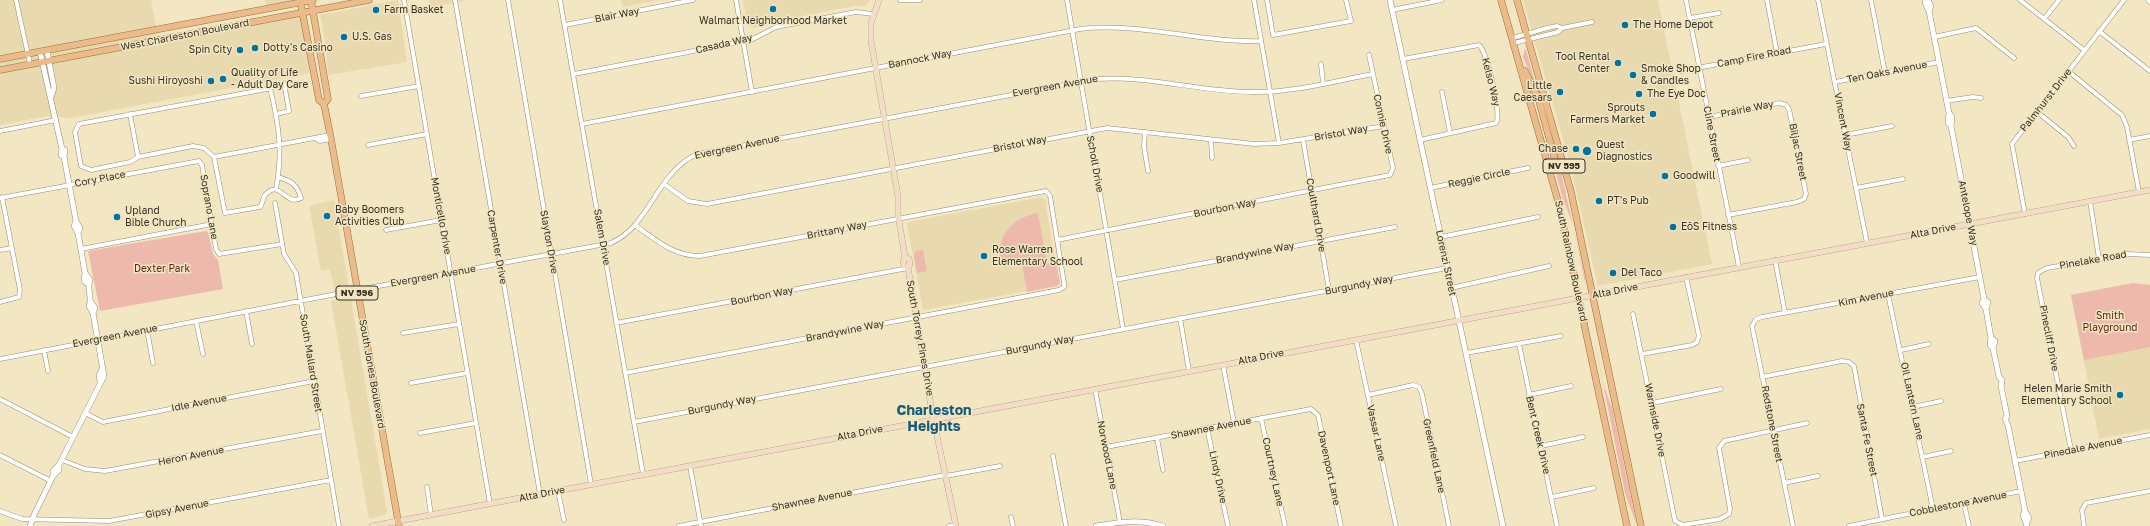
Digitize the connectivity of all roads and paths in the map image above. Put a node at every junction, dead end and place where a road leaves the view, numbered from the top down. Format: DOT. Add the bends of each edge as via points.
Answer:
graph roads {
  1 [pos="16,0"];
  2 [pos="312,0"];
  3 [pos="369,0"];
  4 [pos="404,0"];
  5 [pos="455,0"];
  6 [pos="508,0"];
  7 [pos="560,0"];
  8 [pos="693,0"];
  9 [pos="736,0"];
  10 [pos="879,0"];
  11 [pos="900,0"];
  12 [pos="920,0"];
  13 [pos="1067,0"];
  14 [pos="1254,0"];
  15 [pos="1267,0"];
  16 [pos="1346,0"];
  17 [pos="1390,0"];
  18 [pos="1442,0"];
  19 [pos="1502,0"];
  20 [pos="1517,0"];
  21 [pos="1686,0"];
  22 [pos="1767,0"];
  23 [pos="1818,0"];
  24 [pos="1871,0"];
  25 [pos="1927,0"];
  26 [pos="2020,0"];
  27 [pos="2059,0"];
  28 [pos="2124,0"];
  29 [pos="2148,0"];
  30 [pos="300,1"];
  31 [pos="2150,2"];
  32 [pos="1392,10"];
  33 [pos="313,12"];
  34 [pos="1719,13"];
  35 [pos="302,14"];
  36 [pos="873,14"];
  37 [pos="1690,18"];
  38 [pos="2044,19"];
  39 [pos="1592,22"];
  40 [pos="565,25"];
  41 [pos="1072,30"];
  42 [pos="2099,31"];
  43 [pos="151,32"];
  44 [pos="1528,36"];
  45 [pos="1934,36"];
  46 [pos="1514,40"];
  47 [pos="1261,41"];
  48 [pos="153,42"];
  49 [pos="744,42"];
  50 [pos="1826,44"];
  51 [pos="2084,50"];
  52 [pos="43,51"];
  53 [pos="1777,53"];
  54 [pos="28,54"];
  55 [pos="1369,55"];
  56 [pos="2014,58"];
  57 [pos="0,59"];
  58 [pos="1403,59"];
  59 [pos="1519,59"];
  60 [pos="45,61"];
  61 [pos="1939,62"];
  62 [pos="30,64"];
  63 [pos="1321,64"];
  64 [pos="876,68"];
  65 [pos="1699,68"];
  66 [pos="0,70"];
  67 [pos="1681,71"];
  68 [pos="2068,71"];
  69 [pos="2150,71"];
  70 [pos="1885,72"];
  71 [pos="574,74"];
  72 [pos="1373,74"];
  73 [pos="1081,81"];
  74 [pos="1835,82"];
  75 [pos="1324,83"];
  76 [pos="419,86"];
  77 [pos="270,88"];
  78 [pos="752,92"];
  79 [pos="1270,92"];
  80 [pos="1442,92"];
  81 [pos="361,96"];
  82 [pos="1981,98"];
  83 [pos="1946,101"];
  84 [pos="324,104"];
  85 [pos="1786,105"];
  86 [pos="2036,111"];
  87 [pos="130,114"];
  88 [pos="276,114"];
  89 [pos="1709,117"];
  90 [pos="884,118"];
  91 [pos="56,120"];
  92 [pos="582,124"];
  93 [pos="1384,126"];
  94 [pos="1892,126"];
  95 [pos="0,131"];
  96 [pos="1089,131"];
  97 [pos="1145,132"];
  98 [pos="1450,133"];
  99 [pos="427,134"];
  100 [pos="1845,135"];
  101 [pos="2150,136"];
  102 [pos="330,137"];
  103 [pos="1211,140"];
  104 [pos="1303,140"];
  105 [pos="1420,140"];
  106 [pos="2129,140"];
  107 [pos="1279,143"];
  108 [pos="280,145"];
  109 [pos="368,145"];
  110 [pos="2074,146"];
  111 [pos="138,156"];
  112 [pos="214,157"];
  113 [pos="1212,158"];
  114 [pos="1748,160"];
  115 [pos="199,161"];
  116 [pos="1718,166"];
  117 [pos="1564,167"];
  118 [pos="893,168"];
  119 [pos="1528,168"];
  120 [pos="1148,171"];
  121 [pos="1392,173"];
  122 [pos="278,177"];
  123 [pos="1903,179"];
  124 [pos="664,184"];
  125 [pos="69,185"];
  126 [pos="1430,188"];
  127 [pos="1856,188"];
  128 [pos="276,189"];
  129 [pos="2150,190"];
  130 [pos="1312,191"];
  131 [pos="2139,192"];
  132 [pos="1,198"];
  133 [pos="2090,201"];
  134 [pos="275,203"];
  135 [pos="2025,214"];
  136 [pos="1728,216"];
  137 [pos="1538,217"];
  138 [pos="898,218"];
  139 [pos="441,220"];
  140 [pos="212,224"];
  141 [pos="1970,224"];
  142 [pos="635,225"];
  143 [pos="1395,227"];
  144 [pos="386,230"];
  145 [pos="1106,230"];
  146 [pos="1441,237"];
  147 [pos="1057,240"];
  148 [pos="1321,241"];
  149 [pos="1867,243"];
  150 [pos="282,244"];
  151 [pos="603,245"];
  152 [pos="12,248"];
  153 [pos="81,249"];
  154 [pos="0,250"];
  155 [pos="552,255"];
  156 [pos="2150,255"];
  157 [pos="2099,259"];
  158 [pos="1775,260"];
  159 [pos="500,265"];
  160 [pos="1549,266"];
  161 [pos="1739,267"];
  162 [pos="908,268"];
  163 [pos="1447,268"];
  164 [pos="450,273"];
  165 [pos="2038,273"];
  166 [pos="1686,277"];
  167 [pos="1980,278"];
  168 [pos="1115,280"];
  169 [pos="1451,288"];
  170 [pos="357,290"];
  171 [pos="1329,290"];
  172 [pos="1888,294"];
  173 [pos="1593,295"];
  174 [pos="1580,297"];
  175 [pos="300,300"];
  176 [pos="0,302"];
  177 [pos="246,311"];
  178 [pos="1633,314"];
  179 [pos="1785,314"];
  180 [pos="916,317"];
  181 [pos="1180,318"];
  182 [pos="1458,320"];
  183 [pos="196,321"];
  184 [pos="1754,322"];
  185 [pos="616,323"];
  186 [pos="459,324"];
  187 [pos="1123,329"];
  188 [pos="147,330"];
  189 [pos="403,333"];
  190 [pos="1561,336"];
  191 [pos="98,339"];
  192 [pos="1356,340"];
  193 [pos="252,344"];
  194 [pos="1519,344"];
  195 [pos="1929,344"];
  196 [pos="44,350"];
  197 [pos="1901,350"];
  198 [pos="1466,353"];
  199 [pos="202,354"];
  200 [pos="1642,354"];
  201 [pos="0,359"];
  202 [pos="153,363"];
  203 [pos="1223,365"];
  204 [pos="924,366"];
  205 [pos="48,371"];
  206 [pos="1189,371"];
  207 [pos="625,372"];
  208 [pos="467,373"];
  209 [pos="1762,377"];
  210 [pos="314,381"];
  211 [pos="411,383"];
  212 [pos="1572,386"];
  213 [pos="1095,389"];
  214 [pos="1721,389"];
  215 [pos="1368,395"];
  216 [pos="1529,395"];
  217 [pos="0,400"];
  218 [pos="1941,401"];
  219 [pos="1652,403"];
  220 [pos="1913,407"];
  221 [pos="1315,411"];
  222 [pos="85,414"];
  223 [pos="1261,418"];
  224 [pos="934,419"];
  225 [pos="634,422"];
  226 [pos="476,423"];
  227 [pos="1234,423"];
  228 [pos="1807,423"];
  229 [pos="1207,428"];
  230 [pos="1773,430"];
  231 [pos="322,431"];
  232 [pos="420,433"];
  233 [pos="2150,435"];
  234 [pos="73,436"];
  235 [pos="1583,437"];
  236 [pos="1156,438"];
  237 [pos="1541,446"];
  238 [pos="1106,447"];
  239 [pos="2071,450"];
  240 [pos="1951,451"];
  241 [pos="0,455"];
  242 [pos="1053,456"];
  243 [pos="1923,457"];
  244 [pos="2015,461"];
  245 [pos="61,462"];
  246 [pos="690,466"];
  247 [pos="1000,466"];
  248 [pos="1163,470"];
  249 [pos="643,474"];
  250 [pos="946,475"];
  251 [pos="1818,476"];
  252 [pos="52,478"];
  253 [pos="331,480"];
  254 [pos="1784,483"];
  255 [pos="591,484"];
  256 [pos="427,487"];
  257 [pos="1594,488"];
  258 [pos="558,491"];
  259 [pos="2021,491"];
  260 [pos="2150,491"];
  261 [pos="540,494"];
  262 [pos="1552,497"];
  263 [pos="1964,503"];
  264 [pos="490,504"];
  265 [pos="1933,509"];
  266 [pos="0,511"];
  267 [pos="431,515"];
  268 [pos="1011,517"];
  269 [pos="32,519"];
  270 [pos="1882,519"];
  271 [pos="564,520"];
  272 [pos="1120,522"];
  273 [pos="398,524"];
  274 [pos="701,524"];
  275 [pos="2027,524"];
  276 [pos="956,525"];
  277 [pos="31,526"];
  278 [pos="339,526"];
  279 [pos="372,526"];
  280 [pos="679,526"];
  281 [pos="949,526"];
  282 [pos="1013,526"];
  283 [pos="1066,526"];
  284 [pos="1096,526"];
  285 [pos="1163,526"];
  286 [pos="1228,526"];
  287 [pos="1285,526"];
  288 [pos="1341,526"];
  289 [pos="1396,526"];
  290 [pos="1449,526"];
  291 [pos="1503,526"];
  292 [pos="1558,526"];
  293 [pos="1627,526"];
  294 [pos="1641,526"];
  295 [pos="1793,526"];
  296 [pos="1849,526"];
  297 [pos="1969,526"];
  298 [pos="2084,526"];
  1 -- 54 [label="street"];
  2 -- 30 [label="main road, West Charleston Boulevard"];
  2 -- 33 [label="main road, South Jones Boulevard / NV 596"];
  3 -- 33 [label="main road, West Charleston Boulevard"];
  4 -- 76 [label="street, Monticello Drive"];
  5 -- 159 [label="street, Carpenter Drive"];
  6 -- 155 [label="street, Slayton Drive"];
  7 -- 40 [label="street, Salem Drive"];
  8 -- 40 [label="street, Blair Way"];
  9 -- 49 [label="street"];
  10 -- 36 [label="main road, South Torrey Pines Drive"];
  11 -- 12 [label="street"];
  13 -- 41 [label="street, Scholl Drive"];
  14 -- 47 [label="street"];
  15 -- 16 [label="street" via="1273,35 1351,21"];
  17 -- 32 [label="street, Lorenzi Street"];
  18 -- 32 [label="street"];
  19 -- 46 [label="main road, South Rainbow Boulevard / NV 595"];
  20 -- 44 [label="main road, South Rainbow Boulevard / NV 595"];
  21 -- 37 [label="street, Cline Street"];
  22 -- 53 [label="street"];
  23 -- 50 [label="street, Vincent Way"];
  24 -- 70 [label="street"];
  25 -- 45 [label="street, Antelope Way" via="1931,6 1929,11"];
  26 -- 38 [label="street"];
  27 -- 38 [label="street"];
  28 -- 42 [label="street, Palmhurst Drive"];
  29 -- 31 [label="street"];
  30 -- 35 [label="main road, South Jones Boulevard / NV 596"];
  30 -- 43 [label="main road, West Charleston Boulevard"];
  32 -- 58 [label="street, Lorenzi Street"];
  33 -- 35 [label="main road, West Charleston Boulevard"];
  33 -- 84 [label="main road, South Jones Boulevard / NV 596" via="328,99"];
  34 -- 37 [label="street"];
  35 -- 48 [label="main road, West Charleston Boulevard"];
  35 -- 84 [label="main road, South Jones Boulevard / NV 596" via="319,100"];
  36 -- 49 [label="street, Casada Way" via="856,12 776,28"];
  36 -- 64 [label="main road, South Torrey Pines Drive" via="871,33"];
  37 -- 65 [label="street, Cline Street"];
  38 -- 51 [label="street"];
  39 -- 44 [label="street" via="1562,28 1558,32"];
  40 -- 71 [label="street, Salem Drive"];
  41 -- 47 [label="street, Bannock Way" via="1122,27 1240,41"];
  41 -- 64 [label="street, Bannock Way"];
  41 -- 73 [label="street, Scholl Drive"];
  42 -- 51 [label="street, Palmhurst Drive"];
  42 -- 69 [label="street"];
  43 -- 48 [label="main road"];
  43 -- 52 [label="main road, West Charleston Boulevard"];
  44 -- 46 [label="street"];
  44 -- 117 [label="main road, South Rainbow Boulevard / NV 595"];
  45 -- 56 [label="street" via="1976,28"];
  45 -- 61 [label="street, Antelope Way"];
  46 -- 59 [label="main road, South Rainbow Boulevard / NV 595"];
  47 -- 79 [label="street"];
  48 -- 60 [label="main road, West Charleston Boulevard"];
  49 -- 71 [label="street, Casada Way"];
  49 -- 78 [label="street"];
  50 -- 53 [label="street, Camp Fire Road"];
  50 -- 74 [label="street, Vincent Way"];
  51 -- 68 [label="street, Palmhurst Drive"];
  52 -- 54 [label="main road, West Charleston Boulevard"];
  52 -- 60 [label="street"];
  53 -- 65 [label="street, Camp Fire Road"];
  54 -- 57 [label="main road, West Charleston Boulevard"];
  54 -- 62 [label="street"];
  55 -- 72 [label="street, Connie Drive"];
  58 -- 98 [label="street, Kelso Way" via="1478,45 1493,85 1498,121"];
  58 -- 105 [label="street, Lorenzi Street"];
  59 -- 117 [label="main road" via="1538,97 1556,160"];
  59 -- 174 [label="main road, South Rainbow Boulevard / NV 595" via="1558,201"];
  60 -- 62 [label="main road, West Charleston Boulevard"];
  60 -- 91 [label="street" via="47,89 52,97"];
  61 -- 70 [label="street, Ten Oaks Avenue"];
  61 -- 83 [label="street, Antelope Way"];
  62 -- 66 [label="main road, West Charleston Boulevard"];
  63 -- 75 [label="street"];
  64 -- 78 [label="street, Bannock Way"];
  64 -- 90 [label="main road, South Torrey Pines Drive"];
  65 -- 67 [label="street, Camp Fire Road"];
  65 -- 89 [label="street, Cline Street"];
  68 -- 86 [label="street, Palmhurst Drive"];
  68 -- 106 [label="street" via="2122,116"];
  70 -- 74 [label="street, Ten Oaks Avenue"];
  71 -- 92 [label="street, Salem Drive"];
  72 -- 75 [label="street, Evergreen Avenue"];
  72 -- 93 [label="street, Connie Drive"];
  73 -- 79 [label="street, Evergreen Avenue" via="1120,78 1232,91"];
  73 -- 90 [label="street, Evergreen Avenue"];
  73 -- 96 [label="street, Scholl Drive"];
  74 -- 100 [label="street, Vincent Way"];
  75 -- 79 [label="street, Evergreen Avenue"];
  76 -- 81 [label="street"];
  76 -- 99 [label="street, Monticello Drive"];
  77 -- 87 [label="street"];
  77 -- 88 [label="street"];
  77 -- 88 [label="street" via="284,83 289,111"];
  78 -- 92 [label="street, Bannock Way"];
  79 -- 107 [label="street"];
  80 -- 98 [label="street"];
  82 -- 83 [label="street" via="1974,96"];
  83 -- 141 [label="street, Antelope Way" via="1948,113 1952,117 1951,126"];
  84 -- 102 [label="main road, South Jones Boulevard / NV 596"];
  85 -- 89 [label="street, Prairie Way" via="1779,103"];
  85 -- 136 [label="street, Biljac Street" via="1789,109 1806,194 1804,198 1797,202"];
  86 -- 110 [label="street" via="2068,137"];
  86 -- 135 [label="street, Palmhurst Drive" via="2012,144"];
  87 -- 111 [label="street"];
  87 -- 111 [label="street" via="79,124 76,127 81,166 90,170 130,162"];
  88 -- 108 [label="street"];
  89 -- 116 [label="street, Cline Street"];
  90 -- 118 [label="main road, South Torrey Pines Drive"];
  90 -- 124 [label="street, Evergreen Avenue" via="697,154 675,168"];
  91 -- 95 [label="street"];
  91 -- 125 [label="street" via="62,149 66,150 64,157"];
  92 -- 151 [label="street, Salem Drive"];
  93 -- 104 [label="street, Bristol Way"];
  93 -- 121 [label="street, Connie Drive"];
  94 -- 100 [label="street"];
  96 -- 97 [label="street, Bristol Way" via="1107,128"];
  96 -- 118 [label="street, Bristol Way"];
  96 -- 145 [label="street, Scholl Drive"];
  97 -- 103 [label="street, Bristol Way"];
  97 -- 120 [label="street" via="1144,147"];
  98 -- 105 [label="street"];
  99 -- 109 [label="street"];
  99 -- 139 [label="street, Monticello Drive"];
  100 -- 127 [label="street, Vincent Way"];
  101 -- 106 [label="street"];
  102 -- 108 [label="street" via="320,141 316,139"];
  102 -- 170 [label="main road, South Jones Boulevard / NV 596"];
  103 -- 107 [label="street, Bristol Way" via="1241,144"];
  103 -- 113 [label="street"];
  104 -- 107 [label="street, Bristol Way"];
  104 -- 130 [label="street, Coulthard Drive"];
  105 -- 126 [label="street, Lorenzi Street"];
  106 -- 131 [label="street"];
  108 -- 112 [label="street"];
  108 -- 122 [label="street"];
  111 -- 112 [label="street" via="193,146 204,148"];
  112 -- 128 [label="street" via="225,214 260,207 267,192"];
  114 -- 116 [label="street"];
  115 -- 125 [label="street, Cory Place"];
  115 -- 140 [label="street, Soprano Lane" via="202,165"];
  116 -- 136 [label="street, Cline Street"];
  117 -- 173 [label="main road, South Rainbow Boulevard / NV 595"];
  118 -- 124 [label="street, Bristol Way" via="707,204 688,201"];
  118 -- 138 [label="main road, South Torrey Pines Drive" via="898,196"];
  119 -- 126 [label="street, Reggie Circle"];
  121 -- 130 [label="street, Bourbon Way" via="1383,178"];
  122 -- 128 [label="street"];
  122 -- 128 [label="street" via="293,182 301,198 289,200"];
  123 -- 127 [label="street"];
  124 -- 142 [label="street, Evergreen Avenue"];
  125 -- 132 [label="street, Cory Place"];
  125 -- 153 [label="street" via="76,221 74,226"];
  126 -- 146 [label="street, Lorenzi Street"];
  127 -- 149 [label="street, Vincent Way"];
  129 -- 131 [label="main road, Alta Drive"];
  130 -- 145 [label="street, Bourbon Way"];
  130 -- 148 [label="street, Coulthard Drive"];
  131 -- 133 [label="main road, Alta Drive"];
  132 -- 152 [label="street"];
  133 -- 135 [label="main road, Alta Drive"];
  133 -- 157 [label="street"];
  134 -- 150 [label="street, South Mallard Street"];
  135 -- 141 [label="main road, Alta Drive"];
  136 -- 161 [label="street, Cline Street"];
  137 -- 146 [label="street"];
  138 -- 142 [label="street, Brittany Way" via="700,256 673,252"];
  138 -- 147 [label="street, Brittany Way" via="1047,191"];
  138 -- 162 [label="main road, South Torrey Pines Drive" via="906,257 903,261 904,266"];
  139 -- 144 [label="street"];
  139 -- 164 [label="street, Monticello Drive"];
  140 -- 150 [label="street, Soprano Lane" via="216,249 220,254"];
  140 -- 153 [label="street"];
  141 -- 149 [label="main road, Alta Drive"];
  141 -- 167 [label="street, Antelope Way"];
  142 -- 151 [label="street, Evergreen Avenue" via="617,241"];
  143 -- 148 [label="street, Brandywine Way"];
  145 -- 147 [label="street, Bourbon Way"];
  145 -- 168 [label="street, Scholl Drive"];
  146 -- 163 [label="street, Lorenzi Street"];
  147 -- 180 [label="street, Brandywine Way" via="1064,282 1064,287 1059,290"];
  148 -- 168 [label="street, Brandywine Way"];
  148 -- 171 [label="street, Coulthard Drive"];
  149 -- 158 [label="main road, Alta Drive"];
  150 -- 175 [label="street, South Mallard Street" via="284,254 296,273"];
  151 -- 155 [label="street, Evergreen Avenue"];
  151 -- 185 [label="street, Salem Drive"];
  152 -- 154 [label="street"];
  152 -- 176 [label="street" via="19,297"];
  153 -- 191 [label="street" via="86,273 84,281 88,284 91,302 95,308 93,313"];
  155 -- 159 [label="street, Evergreen Avenue"];
  155 -- 255 [label="street, Slayton Drive"];
  156 -- 157 [label="street, Pinelake Road" via="2127,254"];
  157 -- 165 [label="street, Pinelake Road" via="2047,268"];
  158 -- 161 [label="main road, Alta Drive"];
  158 -- 179 [label="street"];
  159 -- 164 [label="street, Evergreen Avenue"];
  159 -- 261 [label="street, Carpenter Drive"];
  160 -- 169 [label="street"];
  161 -- 166 [label="main road, Alta Drive"];
  162 -- 180 [label="main road, South Torrey Pines Drive"];
  162 -- 185 [label="street, Bourbon Way"];
  163 -- 169 [label="street, Lorenzi Street"];
  163 -- 171 [label="street, Burgundy Way"];
  164 -- 170 [label="street, Evergreen Avenue"];
  164 -- 186 [label="street, Monticello Drive"];
  165 -- 239 [label="street, Pinecliff Drive"];
  166 -- 173 [label="main road, Alta Drive"];
  166 -- 200 [label="street" via="1699,336 1697,342"];
  167 -- 172 [label="street, Kim Avenue"];
  167 -- 244 [label="street, Antelope Way" via="1984,299 1988,302 1986,309 1992,338 1995,341 1993,348 1998,383 2001,386 2007,416 2010,418 2008,425"];
  168 -- 187 [label="street, Scholl Drive"];
  169 -- 182 [label="street, Lorenzi Street"];
  170 -- 175 [label="street, Evergreen Avenue"];
  170 -- 273 [label="main road, South Jones Boulevard / NV 596"];
  171 -- 181 [label="street, Burgundy Way"];
  172 -- 179 [label="street, Kim Avenue"];
  172 -- 197 [label="street, Oil Lantern Lane"];
  173 -- 174 [label="main road, Alta Drive"];
  173 -- 294 [label="main road, South Rainbow Boulevard / NV 595"];
  174 -- 182 [label="main road, Alta Drive"];
  174 -- 293 [label="main road, South Rainbow Boulevard / NV 595"];
  175 -- 177 [label="street, Evergreen Avenue"];
  175 -- 210 [label="street, South Mallard Street"];
  177 -- 183 [label="street, Evergreen Avenue"];
  177 -- 193 [label="street"];
  178 -- 200 [label="street, Warmside Drive"];
  179 -- 184 [label="street, Kim Avenue" via="1762,317"];
  180 -- 204 [label="main road, South Torrey Pines Drive"];
  180 -- 207 [label="street, Brandywine Way"];
  181 -- 187 [label="street, Burgundy Way"];
  181 -- 206 [label="street"];
  182 -- 192 [label="main road, Alta Drive"];
  182 -- 198 [label="street, Lorenzi Street"];
  183 -- 188 [label="street, Evergreen Avenue"];
  183 -- 199 [label="street"];
  184 -- 209 [label="street, Redstone Street" via="1752,326"];
  185 -- 207 [label="street, Salem Drive"];
  186 -- 189 [label="street"];
  186 -- 208 [label="street, Monticello Drive"];
  187 -- 204 [label="street, Burgundy Way"];
  188 -- 191 [label="street, Evergreen Avenue"];
  188 -- 202 [label="street"];
  190 -- 194 [label="street"];
  191 -- 196 [label="street, Evergreen Avenue"];
  191 -- 222 [label="street" via="104,376"];
  192 -- 203 [label="main road, Alta Drive"];
  192 -- 215 [label="street, Vassar Lane"];
  194 -- 198 [label="street"];
  194 -- 216 [label="street, Bent Creek Drive"];
  195 -- 197 [label="street"];
  196 -- 201 [label="street, Evergreen Avenue"];
  196 -- 205 [label="street"];
  197 -- 220 [label="street, Oil Lantern Lane"];
  198 -- 291 [label="street, Lorenzi Street"];
  200 -- 219 [label="street, Warmside Drive"];
  203 -- 206 [label="main road, Alta Drive"];
  203 -- 227 [label="street"];
  204 -- 224 [label="main road, South Torrey Pines Drive"];
  204 -- 225 [label="street, Burgundy Way"];
  206 -- 213 [label="main road, Alta Drive"];
  207 -- 225 [label="street, Salem Drive"];
  208 -- 211 [label="street"];
  208 -- 226 [label="street, Monticello Drive"];
  209 -- 230 [label="street, Redstone Street"];
  209 -- 270 [label="street, Santa Fe Street" via="1842,361 1854,366"];
  210 -- 222 [label="street, Idle Avenue" via="103,422"];
  210 -- 231 [label="street, South Mallard Street"];
  212 -- 216 [label="street"];
  213 -- 224 [label="main road, Alta Drive"];
  213 -- 238 [label="street, Norwood Lane"];
  214 -- 219 [label="street"];
  215 -- 289 [label="street, Vassar Lane"];
  215 -- 290 [label="street, Greenfield Lane" via="1419,387"];
  216 -- 237 [label="street, Bent Creek Drive"];
  217 -- 234 [label="street"];
  218 -- 220 [label="street"];
  219 -- 230 [label="street, Warmside Drive" via="1675,520 1679,524 1720,519 1729,514 1720,444 1729,439"];
  220 -- 243 [label="street, Oil Lantern Lane"];
  221 -- 223 [label="street, Shawnee Avenue" via="1311,409"];
  221 -- 288 [label="street, Davenport Lane" via="1318,415"];
  222 -- 234 [label="street"];
  223 -- 227 [label="street, Shawnee Avenue"];
  223 -- 287 [label="street, Courtney Lane"];
  224 -- 246 [label="main road, Alta Drive"];
  224 -- 250 [label="main road, South Torrey Pines Drive"];
  225 -- 249 [label="street, Salem Drive"];
  226 -- 232 [label="street"];
  226 -- 264 [label="street, Monticello Drive"];
  227 -- 229 [label="street, Shawnee Avenue"];
  228 -- 230 [label="street"];
  229 -- 236 [label="street, Shawnee Avenue"];
  229 -- 286 [label="street, Lindy Drive"];
  230 -- 254 [label="street, Redstone Street"];
  231 -- 245 [label="street, Heron Avenue" via="110,471 85,469"];
  231 -- 253 [label="street, South Mallard Street"];
  233 -- 239 [label="street, Pinedale Avenue"];
  234 -- 245 [label="street"];
  235 -- 237 [label="street"];
  236 -- 238 [label="street, Shawnee Avenue"];
  236 -- 248 [label="street"];
  237 -- 262 [label="street, Bent Creek Drive"];
  238 -- 272 [label="street, Norwood Lane"];
  239 -- 244 [label="street, Pinedale Avenue"];
  240 -- 243 [label="street"];
  241 -- 252 [label="street"];
  242 -- 283 [label="street"];
  243 -- 265 [label="street, Oil Lantern Lane"];
  244 -- 259 [label="street, Antelope Way"];
  245 -- 252 [label="street" via="53,471"];
  246 -- 249 [label="main road, Alta Drive"];
  246 -- 274 [label="street"];
  247 -- 250 [label="street, Shawnee Avenue"];
  249 -- 255 [label="main road, Alta Drive"];
  250 -- 274 [label="street, Shawnee Avenue"];
  250 -- 276 [label="main road, South Torrey Pines Drive"];
  251 -- 254 [label="street"];
  252 -- 269 [label="street"];
  253 -- 269 [label="street, Gipsy Avenue" via="119,520 96,522"];
  253 -- 278 [label="street, South Mallard Street"];
  254 -- 295 [label="street, Redstone Street"];
  255 -- 258 [label="main road, Alta Drive"];
  256 -- 267 [label="street"];
  257 -- 262 [label="street"];
  258 -- 261 [label="main road, Alta Drive"];
  258 -- 271 [label="street"];
  259 -- 263 [label="street, Cobblestone Avenue"];
  259 -- 275 [label="street, Antelope Way" via="2029,518"];
  260 -- 298 [label="street" via="2086,503 2081,514"];
  261 -- 264 [label="main road, Alta Drive"];
  262 -- 292 [label="street, Bent Creek Drive"];
  263 -- 265 [label="street, Cobblestone Avenue"];
  263 -- 297 [label="street"];
  264 -- 267 [label="main road, Alta Drive"];
  265 -- 270 [label="street, Cobblestone Avenue"];
  266 -- 269 [label="street, Gipsy Avenue" via="22,519"];
  267 -- 273 [label="main road, Alta Drive"];
  268 -- 282 [label="street"];
  269 -- 277 [label="street"];
  270 -- 296 [label="street, Cobblestone Avenue"];
  272 -- 284 [label="street"];
  272 -- 285 [label="street" via="1145,522"];
  273 -- 279 [label="main road, Alta Drive"];
  274 -- 280 [label="street, Shawnee Avenue"];
  276 -- 281 [label="street"];
}
